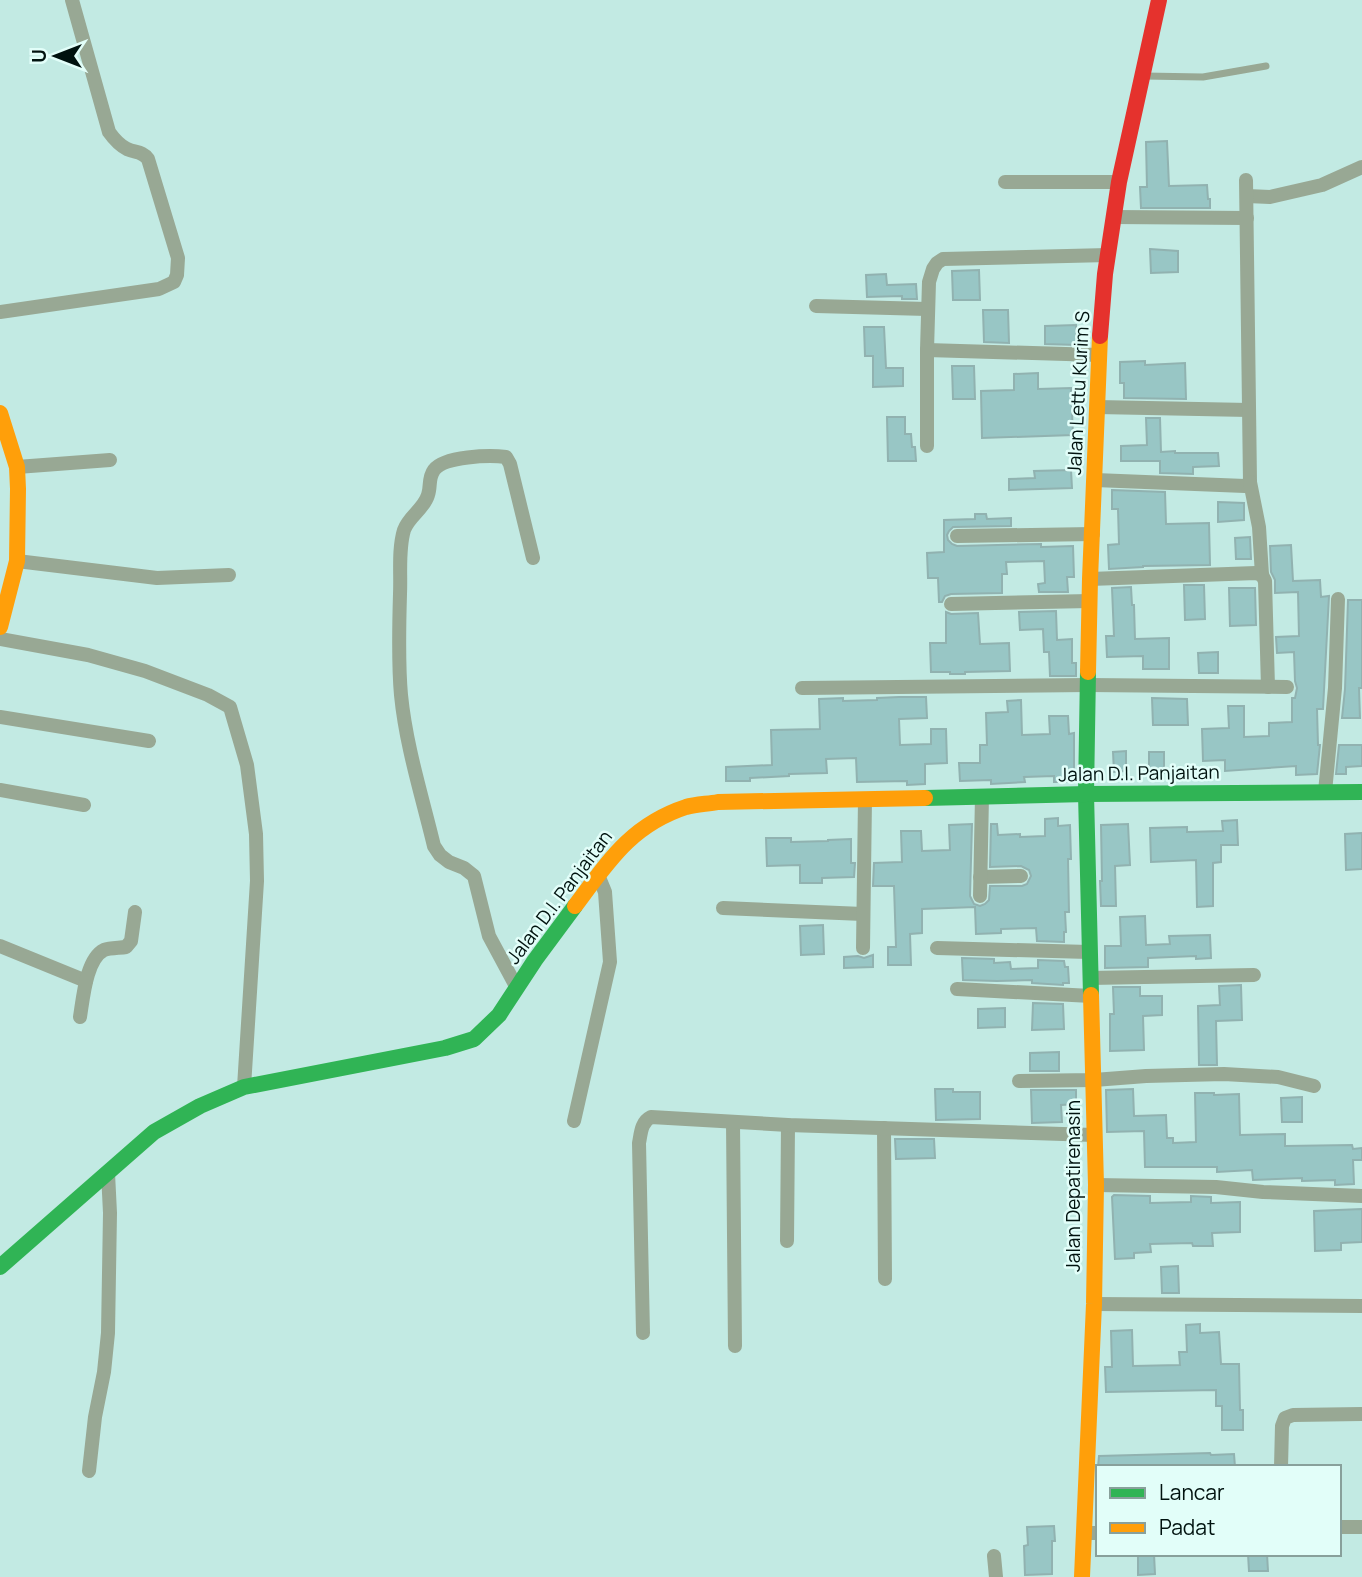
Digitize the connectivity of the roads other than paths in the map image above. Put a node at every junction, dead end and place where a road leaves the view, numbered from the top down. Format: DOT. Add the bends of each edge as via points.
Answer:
graph roads {
  1 [pos="72,0"];
  2 [pos="1159,0"];
  3 [pos="1266,66"];
  4 [pos="1143,76"];
  5 [pos="1362,167"];
  6 [pos="1246,180"];
  7 [pos="1119,181"];
  8 [pos="1005,182"];
  9 [pos="1247,196"];
  10 [pos="1114,217"];
  11 [pos="1247,218"];
  12 [pos="1108,255"];
  13 [pos="816,306"];
  14 [pos="927,309"];
  15 [pos="0,313"];
  16 [pos="927,350"];
  17 [pos="1099,355"];
  18 [pos="1097,407"];
  19 [pos="1249,411"];
  20 [pos="0,413"];
  21 [pos="927,446"];
  22 [pos="110,460"];
  23 [pos="17,467"];
  24 [pos="1095,480"];
  25 [pos="1250,482"];
  26 [pos="1093,534"];
  27 [pos="957,536"];
  28 [pos="533,558"];
  29 [pos="17,561"];
  30 [pos="229,575"];
  31 [pos="1262,575"];
  32 [pos="1090,579"];
  33 [pos="1338,599"];
  34 [pos="1090,601"];
  35 [pos="951,604"];
  36 [pos="0,627"];
  37 [pos="0,639"];
  38 [pos="1088,685"];
  39 [pos="1268,687"];
  40 [pos="1287,687"];
  41 [pos="802,688"];
  42 [pos="0,717"];
  43 [pos="149,741"];
  44 [pos="0,790"];
  45 [pos="1325,792"];
  46 [pos="1362,792"];
  47 [pos="1086,794"];
  48 [pos="982,796"];
  49 [pos="865,799"];
  50 [pos="84,805"];
  51 [pos="598,875"];
  52 [pos="1021,876"];
  53 [pos="980,877"];
  54 [pos="980,896"];
  55 [pos="723,908"];
  56 [pos="135,912"];
  57 [pos="863,914"];
  58 [pos="0,946"];
  59 [pos="863,948"];
  60 [pos="937,948"];
  61 [pos="1089,952"];
  62 [pos="1254,975"];
  63 [pos="1090,978"];
  64 [pos="86,981"];
  65 [pos="517,988"];
  66 [pos="957,989"];
  67 [pos="1091,996"];
  68 [pos="80,1017"];
  69 [pos="1094,1080"];
  70 [pos="1019,1081"];
  71 [pos="1314,1086"];
  72 [pos="244,1087"];
  73 [pos="574,1121"];
  74 [pos="733,1122"];
  75 [pos="788,1125"];
  76 [pos="884,1128"];
  77 [pos="1094,1135"];
  78 [pos="108,1173"];
  79 [pos="1096,1185"];
  80 [pos="1362,1196"];
  81 [pos="787,1241"];
  82 [pos="0,1267"];
  83 [pos="885,1279"];
  84 [pos="1094,1304"];
  85 [pos="1362,1306"];
  86 [pos="643,1333"];
  87 [pos="735,1346"];
  88 [pos="1362,1414"];
  89 [pos="1281,1465"];
  90 [pos="89,1471"];
  91 [pos="1341,1527"];
  92 [pos="1362,1527"];
  93 [pos="1090,1533"];
  94 [pos="994,1556"];
  95 [pos="996,1577"];
  96 [pos="1082,1577"];
  1 -- 15 [label="street" via="109,132 115,142 148,159 178,258 177,275 174,282 159,289"];
  2 -- 4 [label="street, Jalan Lettu Kurim S"];
  3 -- 4 [label="lane" via="1203,77"];
  4 -- 7 [label="street, Jalan Lettu Kurim S"];
  5 -- 9 [label="street" via="1322,185 1270,197"];
  6 -- 9 [label="street"];
  7 -- 8 [label="street"];
  7 -- 10 [label="street, Jalan Lettu Kurim S"];
  9 -- 11 [label="street"];
  10 -- 11 [label="street"];
  10 -- 12 [label="street, Jalan Lettu Kurim S"];
  11 -- 19 [label="street"];
  12 -- 14 [label="street" via="943,260 933,269"];
  12 -- 17 [label="street, Jalan Lettu Kurim S"];
  13 -- 14 [label="street"];
  14 -- 16 [label="street"];
  16 -- 17 [label="street"];
  16 -- 21 [label="street"];
  17 -- 18 [label="street, Jalan Lettu Kurim S"];
  18 -- 19 [label="street"];
  18 -- 24 [label="street, Jalan Lettu Kurim S"];
  19 -- 25 [label="street"];
  20 -- 23 [label="street"];
  22 -- 23 [label="street"];
  23 -- 29 [label="street"];
  24 -- 25 [label="street" via="1245,486"];
  24 -- 26 [label="street, Jalan Lettu Kurim S"];
  25 -- 31 [label="street"];
  26 -- 27 [label="street"];
  26 -- 32 [label="street, Jalan Lettu Kurim S"];
  28 -- 65 [label="street" via="506,457 452,461 435,469 428,496 409,519 402,541 400,668 408,740 434,846 440,855 474,876 489,936"];
  29 -- 30 [label="street" via="157,578"];
  29 -- 36 [label="street"];
  31 -- 32 [label="street"];
  31 -- 39 [label="street"];
  32 -- 34 [label="street, Jalan Lettu Kurim S"];
  33 -- 45 [label="street"];
  34 -- 35 [label="street"];
  34 -- 38 [label="street, Jalan Lettu Kurim S"];
  37 -- 72 [label="street" via="145,671 230,707 247,765 256,834"];
  38 -- 39 [label="street"];
  38 -- 41 [label="street"];
  38 -- 47 [label="street, Jalan Lettu Kurim S"];
  39 -- 40 [label="street"];
  42 -- 43 [label="street"];
  44 -- 50 [label="street"];
  45 -- 46 [label="street, Jalan D.I. Panjaitan"];
  45 -- 47 [label="street, Jalan D.I. Panjaitan"];
  47 -- 48 [label="street, Jalan D.I. Panjaitan"];
  47 -- 61 [label="street, Jalan Depatirenasin"];
  48 -- 49 [label="street, Jalan D.I. Panjaitan"];
  48 -- 53 [label="street"];
  49 -- 51 [label="street, Jalan D.I. Panjaitan" via="718,802 687,807 637,832"];
  49 -- 57 [label="street"];
  51 -- 65 [label="street, Jalan D.I. Panjaitan"];
  51 -- 73 [label="street" via="605,892 610,962"];
  52 -- 53 [label="street"];
  53 -- 54 [label="street"];
  55 -- 57 [label="street"];
  56 -- 64 [label="street" via="131,941 95,958"];
  57 -- 59 [label="street"];
  58 -- 64 [label="street"];
  60 -- 61 [label="street"];
  61 -- 63 [label="street, Jalan Depatirenasin"];
  62 -- 63 [label="street"];
  63 -- 67 [label="street, Jalan Depatirenasin"];
  64 -- 68 [label="street"];
  65 -- 72 [label="street, Jalan D.I. Panjaitan" via="499,1015 474,1038 445,1048"];
  66 -- 67 [label="street"];
  67 -- 69 [label="street, Jalan Depatirenasin"];
  69 -- 70 [label="street"];
  69 -- 71 [label="street" via="1224,1074 1278,1077"];
  69 -- 77 [label="street, Jalan Depatirenasin"];
  72 -- 78 [label="street, Jalan D.I. Panjaitan" via="154,1132"];
  74 -- 75 [label="street"];
  74 -- 86 [label="street" via="651,1117 641,1128"];
  74 -- 87 [label="street"];
  75 -- 76 [label="street"];
  75 -- 81 [label="street"];
  76 -- 77 [label="street"];
  76 -- 83 [label="street"];
  77 -- 79 [label="street, Jalan Depatirenasin"];
  78 -- 82 [label="street, Jalan D.I. Panjaitan"];
  78 -- 90 [label="street" via="108,1333"];
  79 -- 80 [label="street"];
  79 -- 84 [label="street, Jalan Depatirenasin"];
  84 -- 85 [label="street"];
  84 -- 93 [label="street, Jalan Depatirenasin"];
  88 -- 89 [label="street" via="1285,1418"];
  91 -- 92 [label="street"];
  93 -- 96 [label="street, Jalan Depatirenasin"];
  94 -- 95 [label="street"];
}
